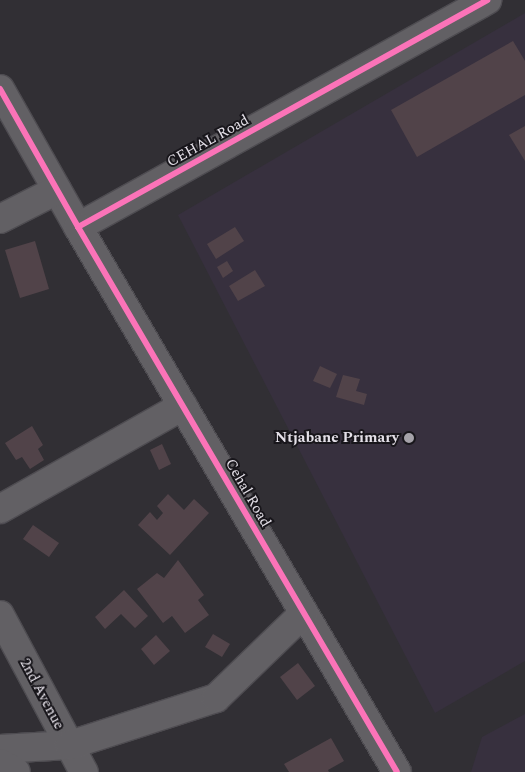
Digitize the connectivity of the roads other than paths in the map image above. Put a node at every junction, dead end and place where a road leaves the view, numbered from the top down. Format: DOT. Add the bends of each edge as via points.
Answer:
graph roads {
  1 [pos="487,0"];
  2 [pos="0,89"];
  3 [pos="57,190"];
  4 [pos="0,219"];
  5 [pos="78,226"];
  6 [pos="183,406"];
  7 [pos="0,509"];
  8 [pos="304,613"];
  9 [pos="0,616"];
  10 [pos="70,745"];
  11 [pos="0,749"];
  12 [pos="0,763"];
  13 [pos="16,772"];
  14 [pos="84,772"];
  15 [pos="397,772"];
  1 -- 5 [label="street, CEHAL Road"];
  2 -- 3 [label="street"];
  3 -- 4 [label="street"];
  3 -- 5 [label="street"];
  5 -- 6 [label="street, Cehal Road"];
  6 -- 7 [label="street"];
  6 -- 8 [label="street, Cehal Road"];
  8 -- 10 [label="street" via="216,698"];
  8 -- 15 [label="street, Cehal Road"];
  9 -- 10 [label="street, 2nd Avenue"];
  10 -- 11 [label="street"];
  10 -- 14 [label="street, 2nd Avenue"];
  12 -- 13 [label="street"];
}
